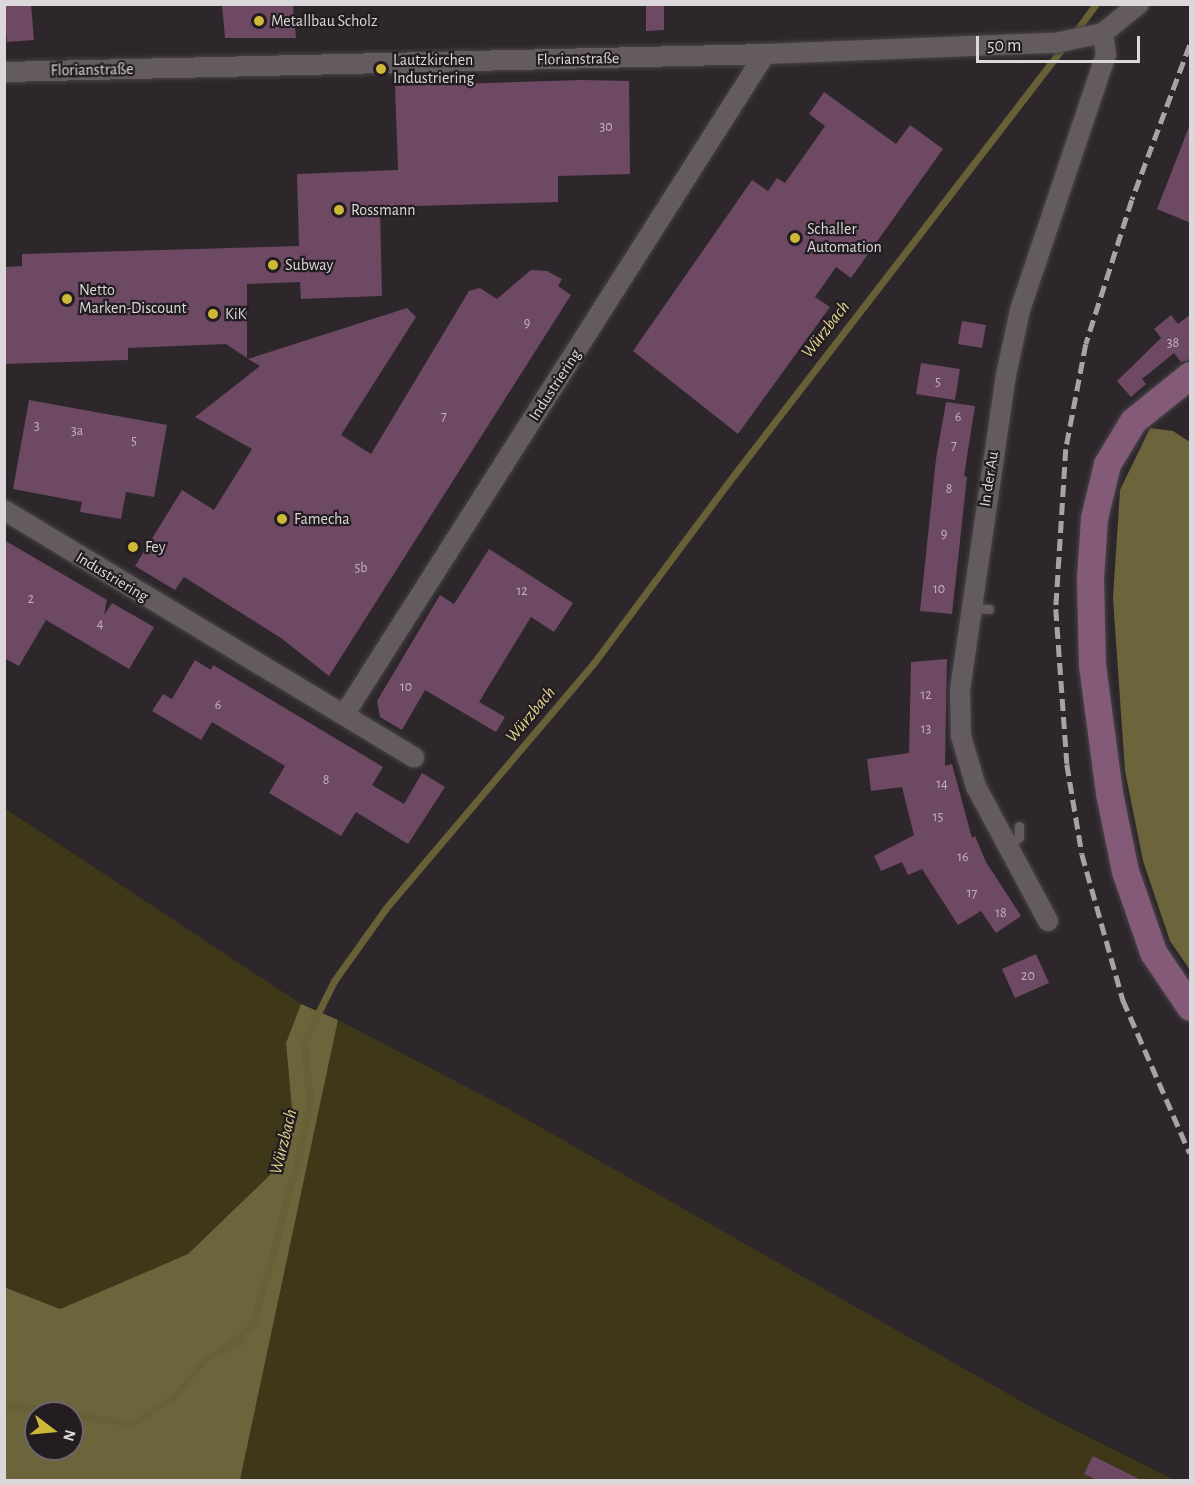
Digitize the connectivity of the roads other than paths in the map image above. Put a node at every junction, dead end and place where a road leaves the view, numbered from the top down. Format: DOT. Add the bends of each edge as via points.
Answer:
graph roads {
  1 [pos="1139,4"];
  2 [pos="1103,33"];
  3 [pos="765,54"];
  4 [pos="4,72"];
  5 [pos="1191,375"];
  6 [pos="4,510"];
  7 [pos="344,715"];
  8 [pos="414,757"];
  9 [pos="1018,826"];
  10 [pos="1008,846"];
  11 [pos="1048,921"];
  12 [pos="1191,1006"];
  1 -- 2 [label="street, Florianstraße"];
  2 -- 3 [label="street, Florianstraße" via="1055,43"];
  2 -- 10 [label="street, In der Au" via="1106,55 1020,310 1006,375 980,609 960,690 961,736 976,787"];
  3 -- 4 [label="street, Florianstraße"];
  3 -- 7 [label="street, Industriering"];
  5 -- 12 [label="main road" via="1133,422 1107,464 1094,518 1090,578 1092,665 1109,793 1125,870 1154,952"];
  6 -- 7 [label="street, Industriering"];
  7 -- 8 [label="street, Industriering"];
  9 -- 10 [label="lane" via="1019,837"];
  10 -- 11 [label="street, In der Au"];
}
